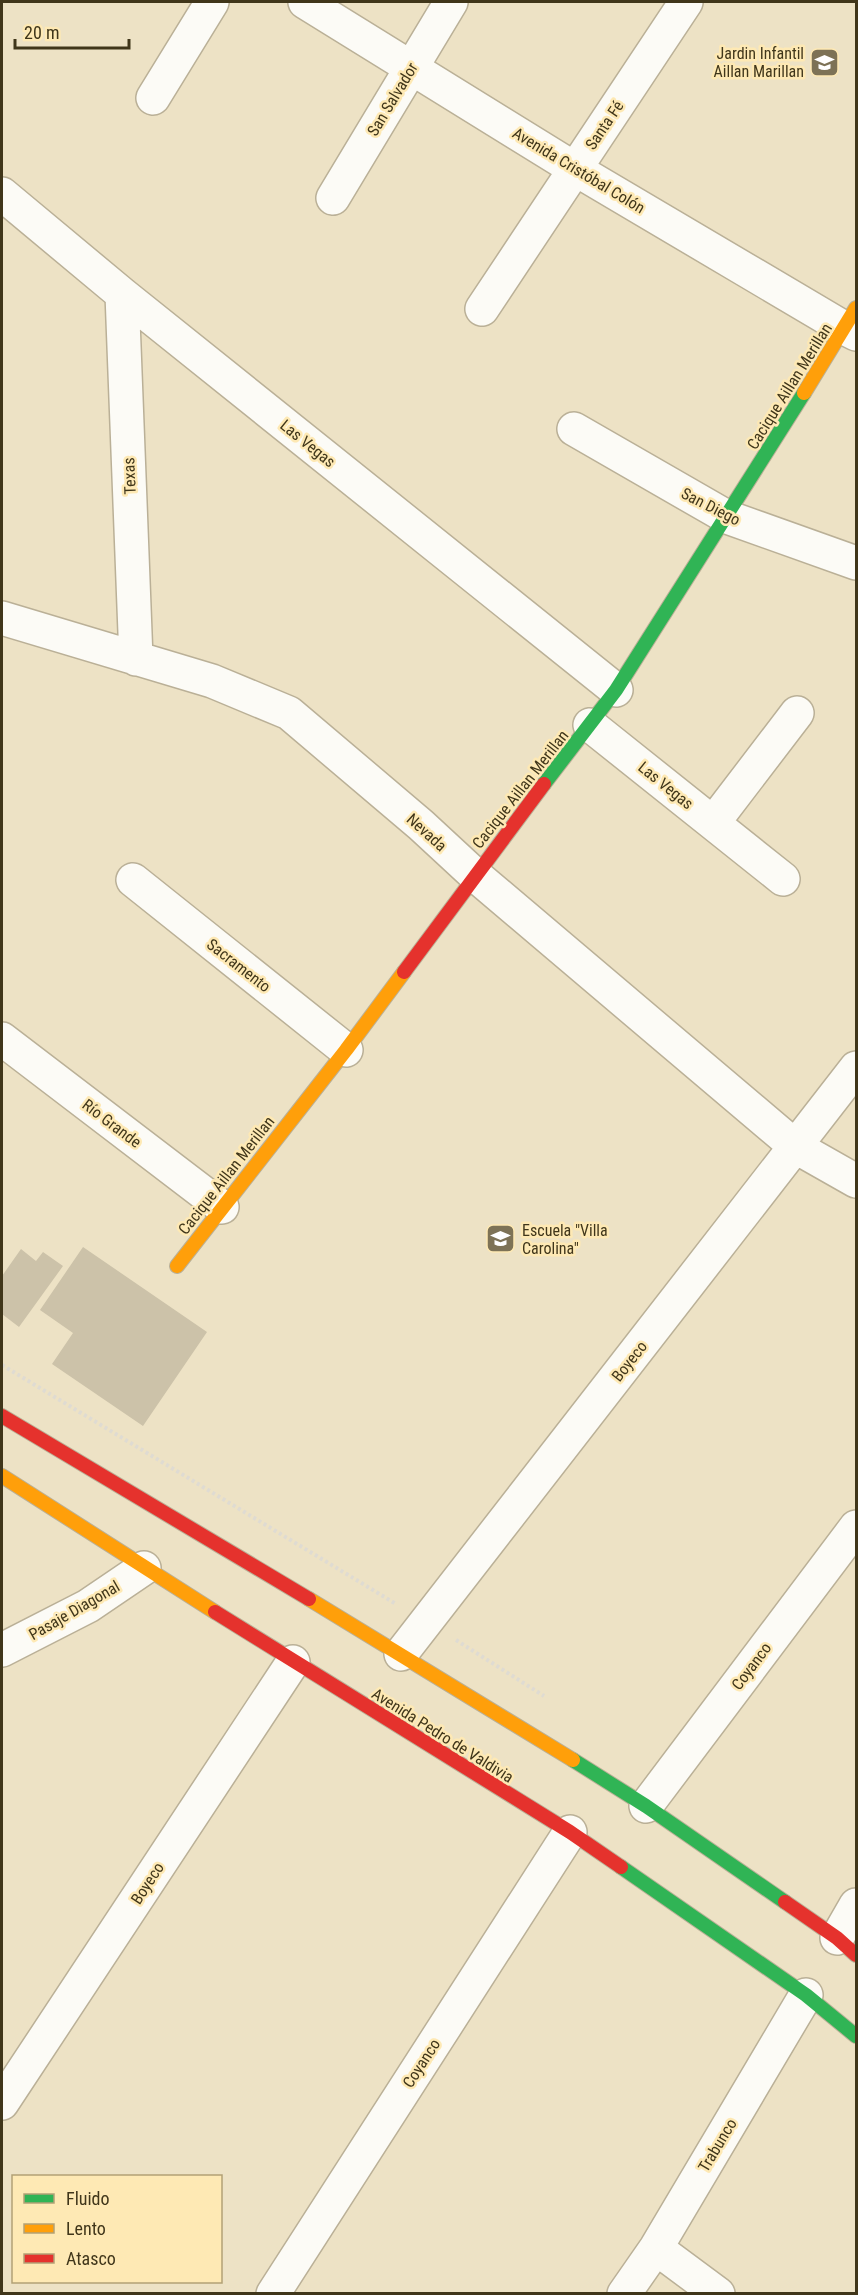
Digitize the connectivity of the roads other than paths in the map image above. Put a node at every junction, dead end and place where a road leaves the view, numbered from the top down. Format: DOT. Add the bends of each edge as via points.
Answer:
graph roads {
  1 [pos="212,2"];
  2 [pos="305,2"];
  3 [pos="451,2"];
  4 [pos="686,2"];
  5 [pos="412,67"];
  6 [pos="153,98"];
  7 [pos="575,169"];
  8 [pos="2,194"];
  9 [pos="333,198"];
  10 [pos="122,294"];
  11 [pos="482,309"];
  12 [pos="852,324"];
  13 [pos="574,429"];
  14 [pos="727,517"];
  15 [pos="856,564"];
  16 [pos="2,618"];
  17 [pos="136,659"];
  18 [pos="616,690"];
  19 [pos="797,713"];
  20 [pos="590,725"];
  21 [pos="713,823"];
  22 [pos="475,875"];
  23 [pos="783,879"];
  24 [pos="133,880"];
  25 [pos="2,1038"];
  26 [pos="346,1050"];
  27 [pos="856,1068"];
  28 [pos="796,1147"];
  29 [pos="856,1181"];
  30 [pos="222,1207"];
  31 [pos="177,1266"];
  32 [pos="2,1416"];
  33 [pos="2,1476"];
  34 [pos="856,1527"];
  35 [pos="144,1568"];
  36 [pos="2,1650"];
  37 [pos="401,1654"];
  38 [pos="293,1662"];
  39 [pos="646,1806"];
  40 [pos="570,1832"];
  41 [pos="856,1905"];
  42 [pos="847,1947"];
  43 [pos="806,1995"];
  44 [pos="856,2036"];
  45 [pos="2,2103"];
  46 [pos="656,2248"];
  47 [pos="273,2294"];
  48 [pos="624,2294"];
  49 [pos="718,2294"];
  1 -- 6 [label="street"];
  2 -- 5 [label="street, Avenida Cristóbal Colón"];
  3 -- 5 [label="street, San Salvador"];
  4 -- 7 [label="street, Santa Fé"];
  5 -- 7 [label="street, Avenida Cristóbal Colón"];
  5 -- 9 [label="street, San Salvador"];
  7 -- 11 [label="street, Santa Fé"];
  7 -- 12 [label="street, Avenida Cristóbal Colón"];
  8 -- 10 [label="street, Las Vegas"];
  10 -- 17 [label="street, Texas"];
  10 -- 18 [label="street, Las Vegas"];
  12 -- 14 [label="main road, Cacique Aillan Merillan"];
  13 -- 14 [label="street, San Diego"];
  14 -- 15 [label="street, San Diego"];
  14 -- 18 [label="main road, Cacique Aillan Merillan"];
  16 -- 17 [label="street, Nevada"];
  17 -- 22 [label="street, Nevada" via="212,681 289,713"];
  18 -- 20 [label="main road, Cacique Aillan Merillan"];
  19 -- 21 [label="street"];
  20 -- 21 [label="street, Las Vegas"];
  20 -- 22 [label="main road, Cacique Aillan Merillan"];
  21 -- 23 [label="street, Las Vegas"];
  22 -- 26 [label="main road, Cacique Aillan Merillan"];
  22 -- 28 [label="street, Nevada"];
  24 -- 26 [label="street, Sacramento"];
  25 -- 30 [label="street, Río Grande"];
  26 -- 30 [label="main road, Cacique Aillan Merillan"];
  27 -- 28 [label="street, Boyeco"];
  28 -- 29 [label="street, Nevada"];
  28 -- 37 [label="street, Boyeco"];
  30 -- 31 [label="main road, Cacique Aillan Merillan"];
  32 -- 37 [label="main road"];
  33 -- 35 [label="main road, Avenida Pedro de Valdivia"];
  34 -- 39 [label="street, Coyanco"];
  35 -- 36 [label="street, Pasaje Diagonal" via="88,1606"];
  35 -- 38 [label="main road, Avenida Pedro de Valdivia"];
  37 -- 39 [label="main road"];
  38 -- 40 [label="main road, Avenida Pedro de Valdivia"];
  38 -- 45 [label="street, Boyeco"];
  39 -- 42 [label="main road"];
  40 -- 43 [label="main road, Avenida Pedro de Valdivia"];
  40 -- 47 [label="street, Coyanco"];
  41 -- 42 [label="street"];
  43 -- 44 [label="main road, Avenida Pedro de Valdivia"];
  43 -- 46 [label="street, Trabunco"];
  46 -- 48 [label="street, Trabunco"];
  46 -- 49 [label="street"];
}
